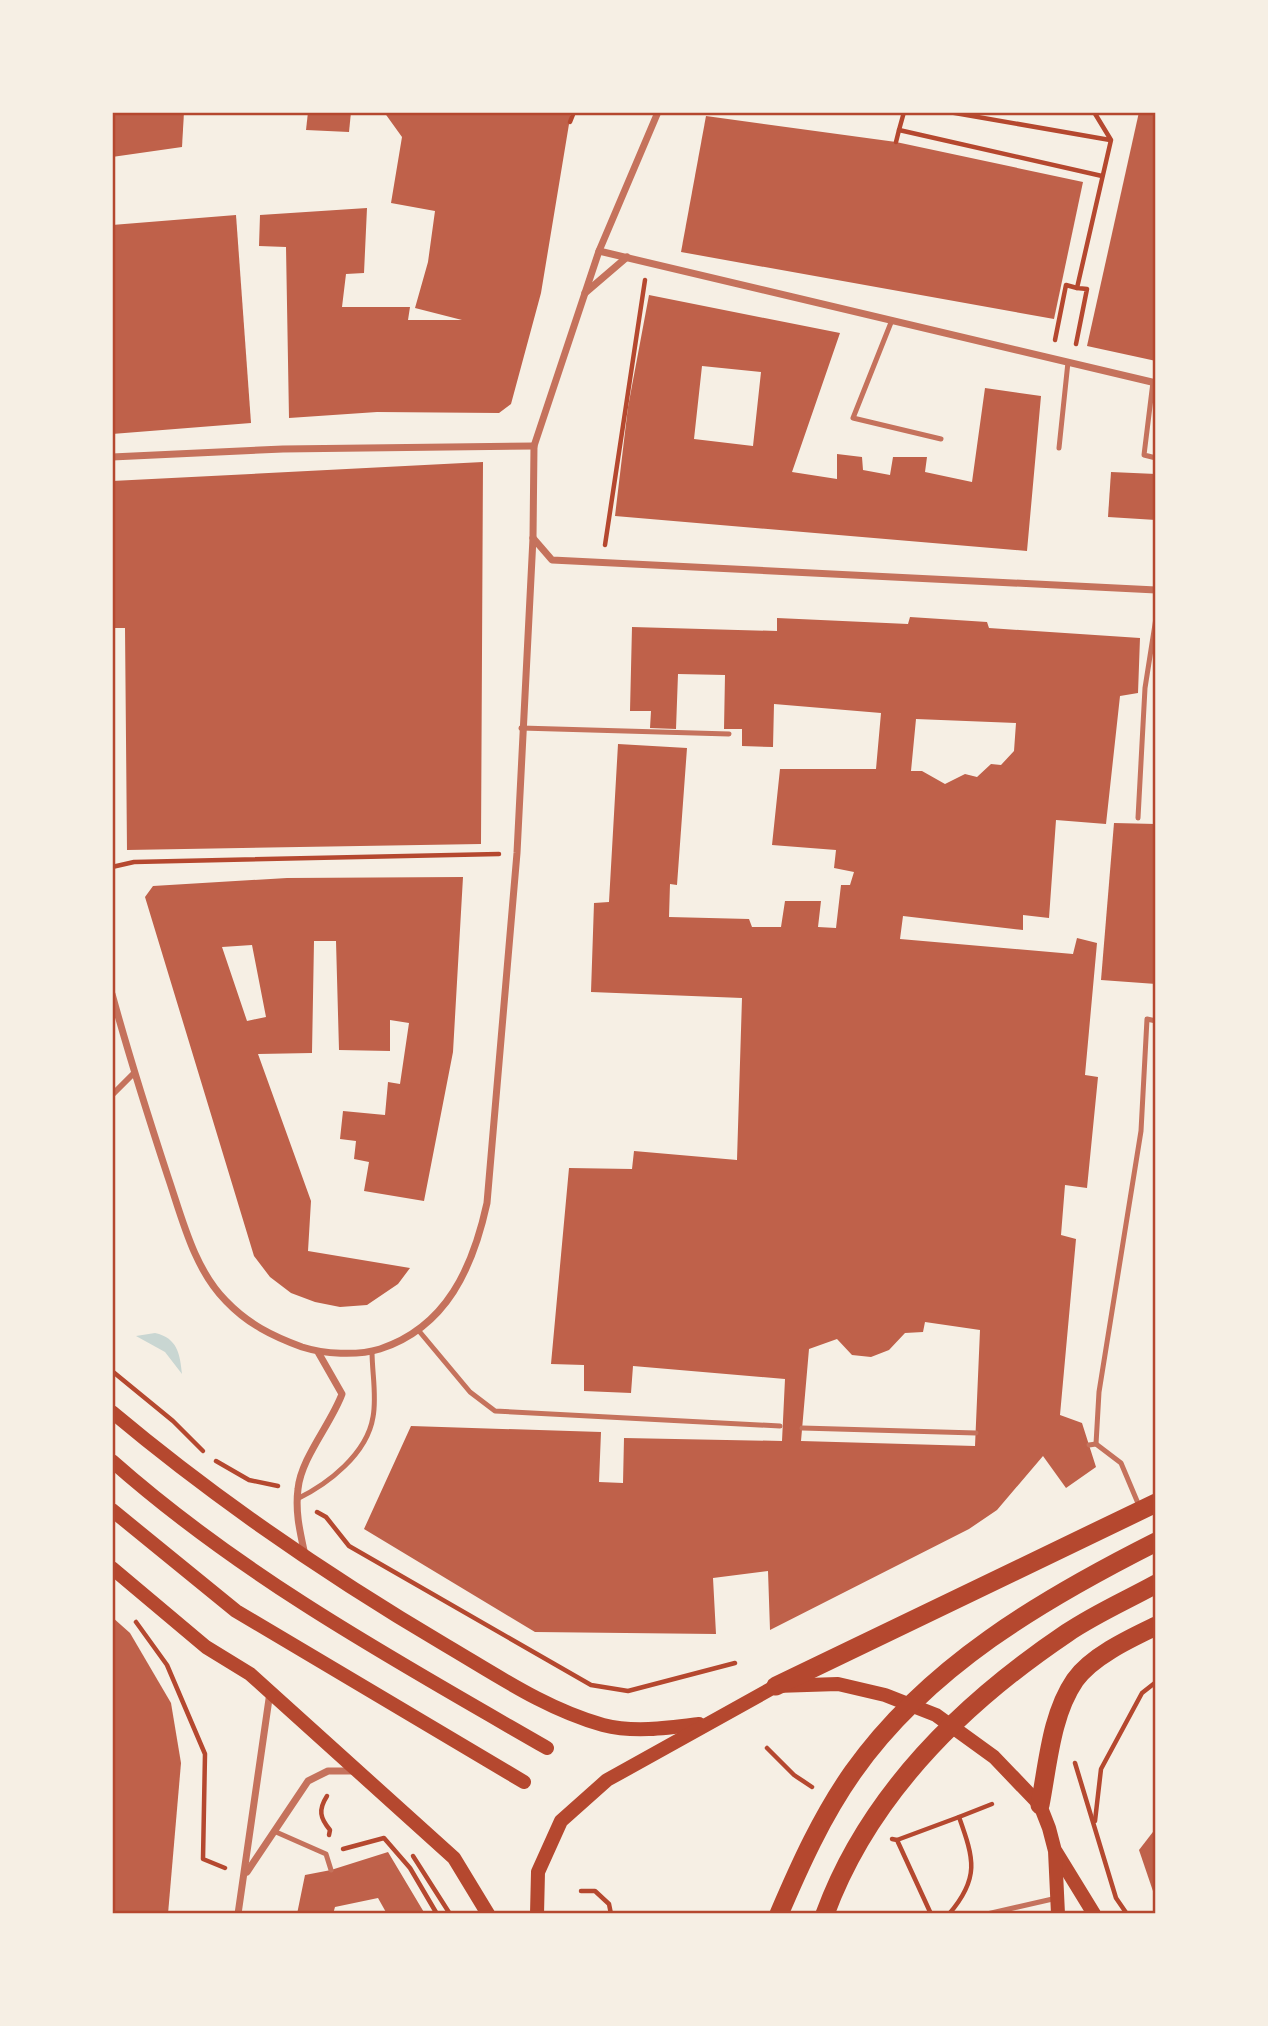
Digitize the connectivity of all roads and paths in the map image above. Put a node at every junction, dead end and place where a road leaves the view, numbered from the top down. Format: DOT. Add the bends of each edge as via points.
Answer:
graph roads {
  1 [pos="574,112"];
  2 [pos="658,112"];
  3 [pos="904,112"];
  4 [pos="949,112"];
  5 [pos="1094,112"];
  6 [pos="570,122"];
  7 [pos="899,130"];
  8 [pos="1111,140"];
  9 [pos="896,142"];
  10 [pos="1102,176"];
  11 [pos="599,251"];
  12 [pos="627,257"];
  13 [pos="647,262"];
  14 [pos="1077,288"];
  15 [pos="584,294"];
  16 [pos="891,320"];
  17 [pos="1058,330"];
  18 [pos="1077,332"];
  19 [pos="1068,362"];
  20 [pos="1155,382"];
  21 [pos="942,439"];
  22 [pos="534,446"];
  23 [pos="1059,448"];
  24 [pos="112,457"];
  25 [pos="1156,457"];
  26 [pos="533,538"];
  27 [pos="602,563"];
  28 [pos="1156,590"];
  29 [pos="1156,618"];
  30 [pos="522,728"];
  31 [pos="729,734"];
  32 [pos="1138,818"];
  33 [pos="517,853"];
  34 [pos="112,867"];
  35 [pos="112,994"];
  36 [pos="1156,1021"];
  37 [pos="134,1073"];
  38 [pos="112,1095"];
  39 [pos="419,1331"];
  40 [pos="372,1351"];
  41 [pos="318,1352"];
  42 [pos="112,1371"];
  43 [pos="112,1412"];
  44 [pos="780,1426"];
  45 [pos="802,1428"];
  46 [pos="976,1433"];
  47 [pos="112,1461"];
  48 [pos="297,1499"];
  49 [pos="1149,1507"];
  50 [pos="112,1510"];
  51 [pos="1156,1542"];
  52 [pos="306,1558"];
  53 [pos="112,1568"];
  54 [pos="1156,1584"];
  55 [pos="128,1611"];
  56 [pos="1156,1626"];
  57 [pos="735,1663"];
  58 [pos="1156,1682"];
  59 [pos="776,1686"];
  60 [pos="270,1691"];
  61 [pos="704,1724"];
  62 [pos="547,1748"];
  63 [pos="766,1748"];
  64 [pos="1072,1751"];
  65 [pos="356,1771"];
  66 [pos="794,1775"];
  67 [pos="524,1782"];
  68 [pos="337,1790"];
  69 [pos="992,1804"];
  70 [pos="1040,1805"];
  71 [pos="959,1817"];
  72 [pos="1095,1822"];
  73 [pos="276,1832"];
  74 [pos="897,1840"];
  75 [pos="406,1849"];
  76 [pos="1055,1851"];
  77 [pos="326,1854"];
  78 [pos="331,1870"];
  79 [pos="245,1876"];
  80 [pos="581,1891"];
  81 [pos="1057,1898"];
  82 [pos="238,1914"];
  83 [pos="437,1914"];
  84 [pos="450,1914"];
  85 [pos="488,1914"];
  86 [pos="537,1914"];
  87 [pos="611,1914"];
  88 [pos="779,1914"];
  89 [pos="825,1914"];
  90 [pos="949,1914"];
  91 [pos="987,1914"];
  92 [pos="1058,1914"];
  93 [pos="1094,1914"];
  94 [pos="1127,1914"];
  1 -- 6 [label="path"];
  2 -- 11 [label="street"];
  3 -- 7 [label="path"];
  4 -- 8 [label="path"];
  5 -- 8 [label="path"];
  7 -- 9 [label="path"];
  7 -- 10 [label="path"];
  8 -- 10 [label="path"];
  10 -- 14 [label="path"];
  11 -- 12 [label="street"];
  11 -- 15 [label="street"];
  12 -- 13 [label="street"];
  12 -- 15 [label="street"];
  13 -- 16 [label="street"];
  13 -- 27 [label="path"];
  14 -- 17 [label="path" via="1066,285"];
  14 -- 18 [label="path" via="1087,289"];
  15 -- 22 [label="street"];
  16 -- 19 [label="street"];
  16 -- 21 [label="lane" via="853,418"];
  19 -- 20 [label="street"];
  19 -- 23 [label="lane"];
  20 -- 25 [label="lane" via="1144,455"];
  22 -- 24 [label="street" via="283,449"];
  22 -- 26 [label="street"];
  26 -- 27 [label="street" via="552,560"];
  26 -- 30 [label="street"];
  27 -- 28 [label="street"];
  29 -- 32 [label="lane" via="1145,688"];
  30 -- 31 [label="lane"];
  30 -- 33 [label="street"];
  33 -- 34 [label="path" via="134,862"];
  33 -- 39 [label="street" via="487,1203 477,1248 444,1307"];
  35 -- 37 [label="street"];
  36 -- 49 [label="lane" via="1147,1019 1141,1130 1092,1444 1121,1463"];
  37 -- 38 [label="street"];
  37 -- 41 [label="street" via="193,1251 224,1300 264,1334"];
  39 -- 40 [label="street"];
  39 -- 44 [label="lane" via="470,1392 495,1411"];
  40 -- 41 [label="street"];
  40 -- 48 [label="lane" via="373,1420 366,1440 334,1477"];
  41 -- 48 [label="street" via="342,1394 304,1468"];
  42 -- 48 [label="path" via="173,1420 208,1456 249,1480 276,1485"];
  43 -- 52 [label="main road"];
  45 -- 46 [label="lane"];
  47 -- 62 [label="main road" via="160,1504 253,1571"];
  48 -- 52 [label="street"];
  48 -- 57 [label="path" via="326,1517 349,1546 591,1685 628,1691"];
  49 -- 59 [label="highway"];
  50 -- 67 [label="main road" via="236,1611"];
  51 -- 88 [label="highway" via="1024,1614 964,1658 902,1715 853,1772 804,1854"];
  52 -- 61 [label="main road" via="396,1616 570,1715 622,1728"];
  53 -- 60 [label="main road" via="206,1647"];
  54 -- 89 [label="highway" via="1069,1632 986,1693 923,1753 868,1826"];
  55 -- 79 [label="path" via="167,1665 205,1754 203,1859"];
  56 -- 70 [label="highway" via="1117,1645 1076,1679 1058,1714"];
  58 -- 72 [label="path" via="1142,1693 1101,1769"];
  59 -- 61 [label="main road"];
  59 -- 70 [label="main road" via="838,1685 885,1695 936,1715 994,1757"];
  60 -- 65 [label="main road"];
  60 -- 79 [label="street"];
  61 -- 86 [label="main road" via="607,1780 561,1821 538,1872"];
  63 -- 66 [label="path"];
  64 -- 72 [label="path"];
  65 -- 73 [label="street" via="328,1771 308,1781"];
  65 -- 85 [label="main road" via="454,1858"];
  68 -- 77 [label="path" via="327,1795 321,1806 321,1819 330,1830"];
  69 -- 71 [label="path"];
  70 -- 76 [label="main road"];
  71 -- 74 [label="path"];
  71 -- 90 [label="path" via="973,1871 966,1894"];
  72 -- 94 [label="path" via="1116,1898"];
  73 -- 77 [label="lane"];
  73 -- 79 [label="street"];
  75 -- 84 [label="path"];
  76 -- 81 [label="main road"];
  76 -- 93 [label="main road"];
  77 -- 78 [label="lane"];
  77 -- 83 [label="path" via="384,1838 410,1868"];
  79 -- 82 [label="street"];
  80 -- 87 [label="path" via="595,1891 609,1904"];
  81 -- 91 [label="lane"];
  81 -- 92 [label="main road"];
}
